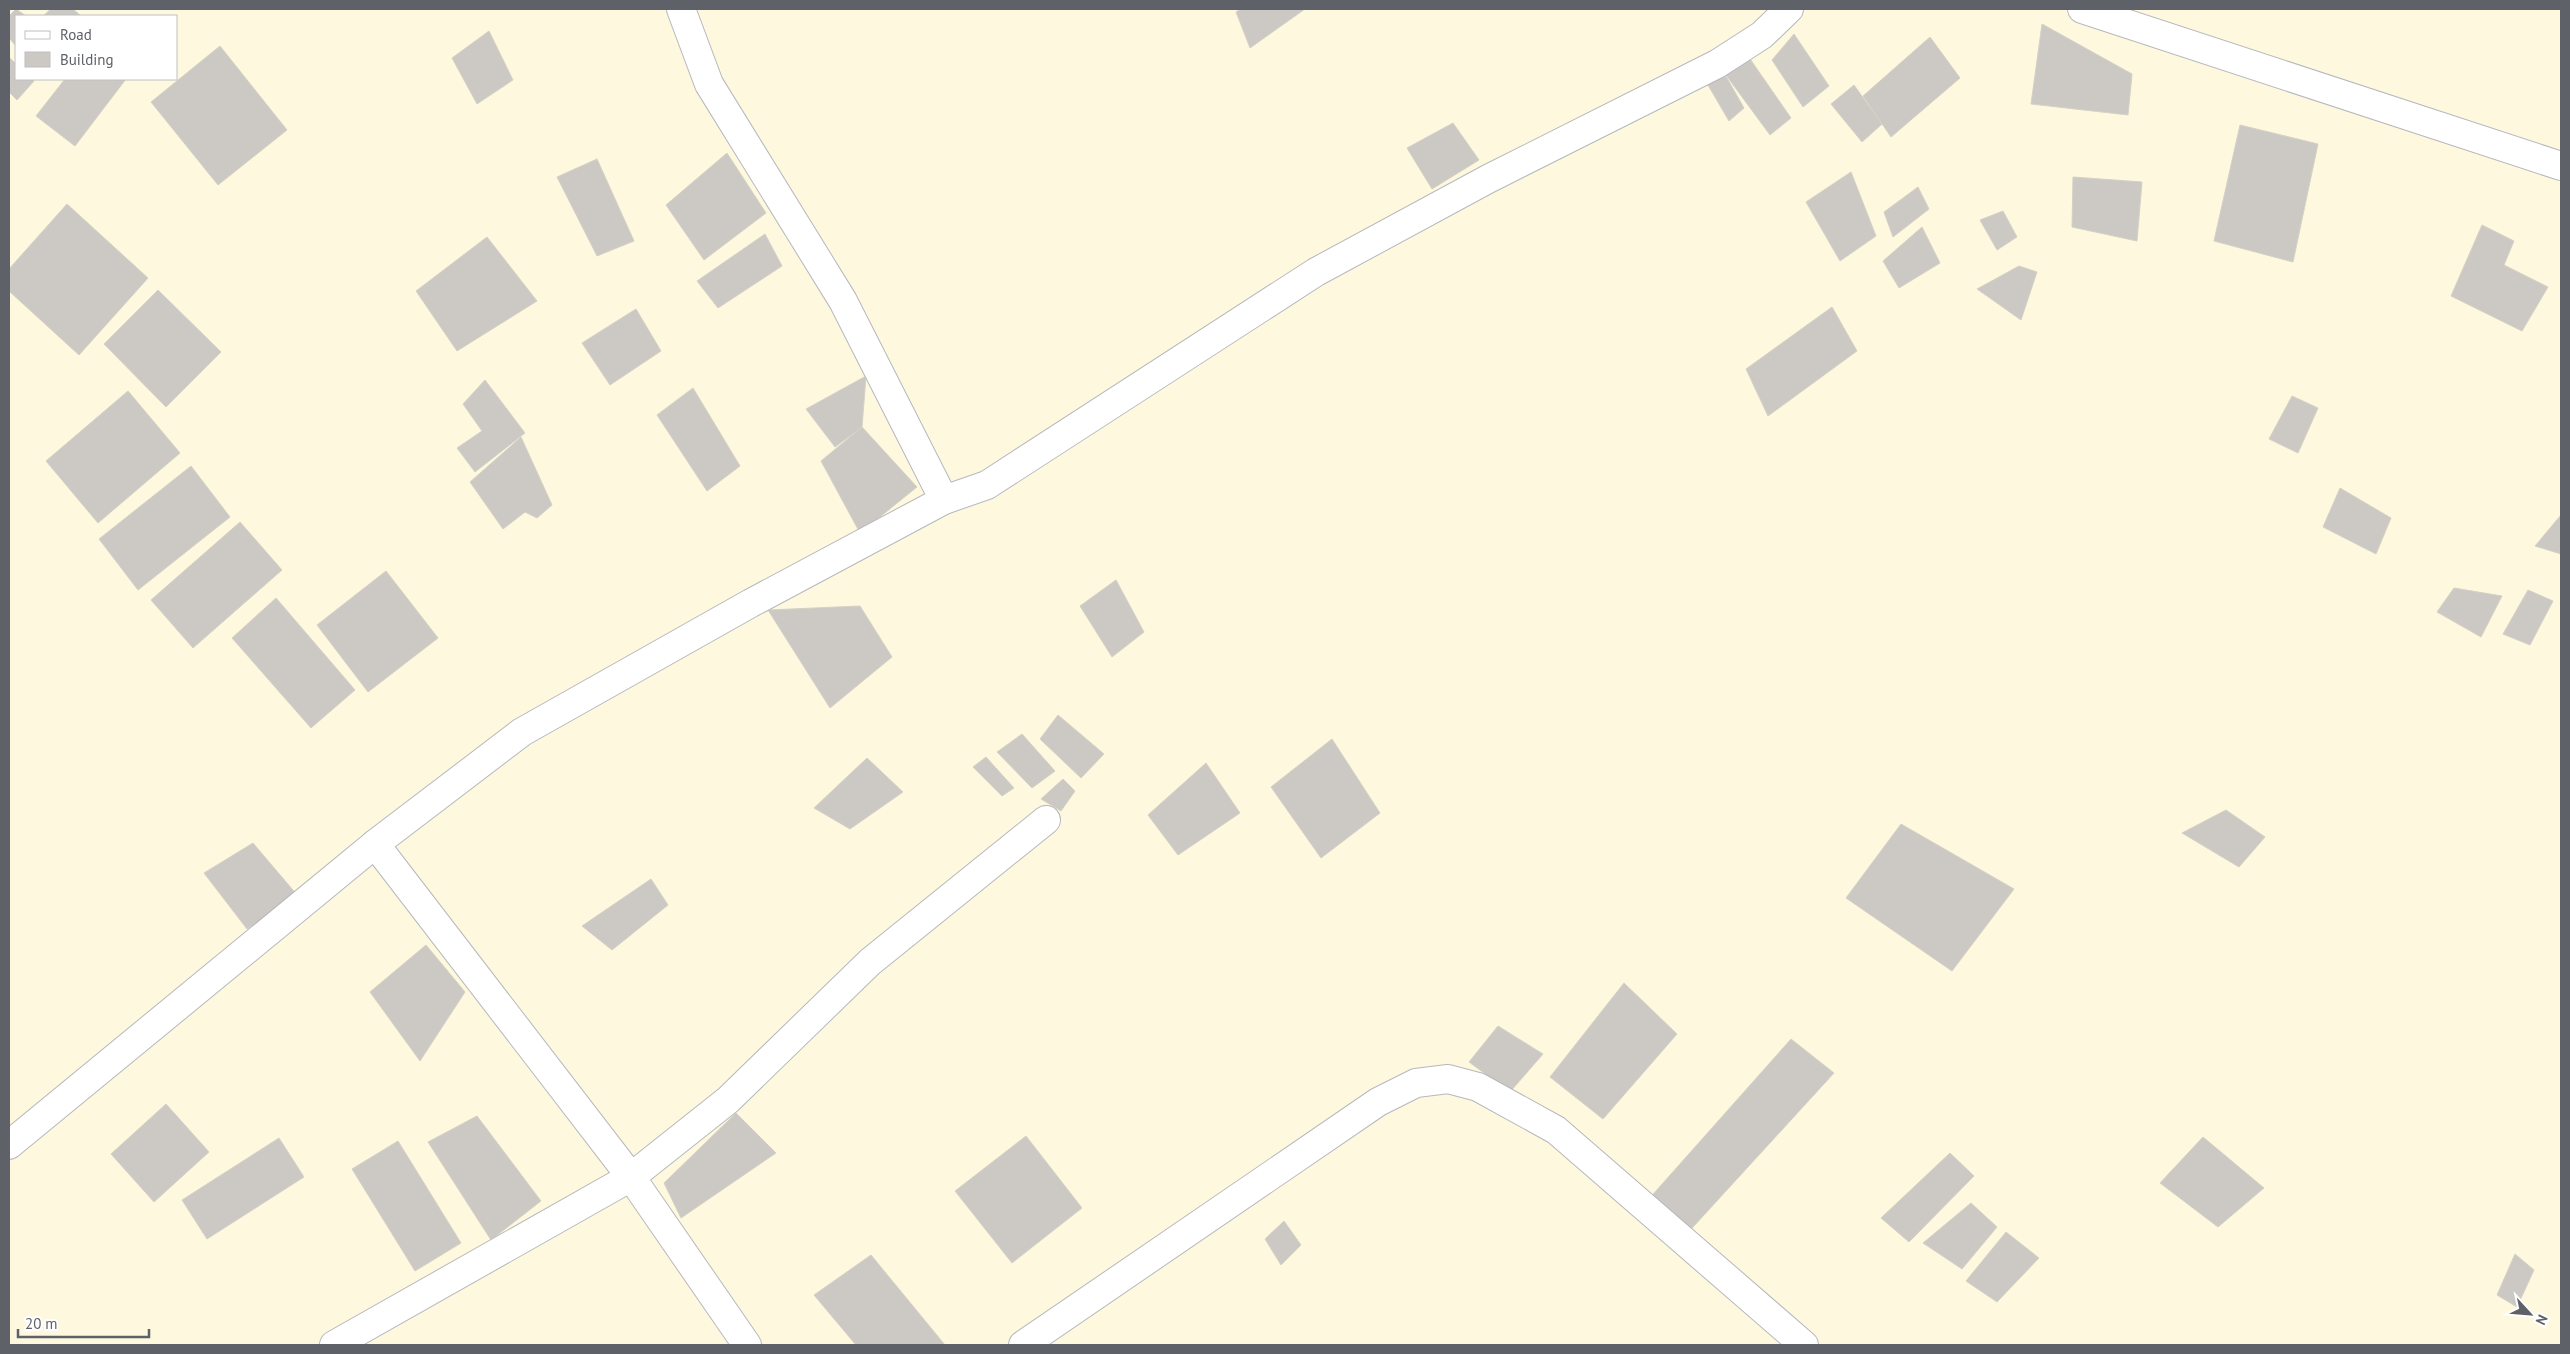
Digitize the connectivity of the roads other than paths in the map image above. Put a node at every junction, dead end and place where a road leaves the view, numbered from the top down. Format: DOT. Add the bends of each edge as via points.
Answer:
graph roads {
  1 [pos="681,9"];
  2 [pos="1789,9"];
  3 [pos="2082,9"];
  4 [pos="2561,166"];
  5 [pos="944,500"];
  6 [pos="1046,820"];
  7 [pos="375,844"];
  8 [pos="9,1145"];
  9 [pos="631,1177"];
  10 [pos="334,1345"];
  11 [pos="748,1345"];
  12 [pos="1023,1345"];
  13 [pos="1804,1345"];
  1 -- 5 [label="street" via="709,84 843,301"];
  2 -- 5 [label="street" via="1762,35 1717,64 1497,175 1316,272 987,485"];
  3 -- 4 [label="street"];
  5 -- 7 [label="street" via="751,603 522,732"];
  6 -- 9 [label="street" via="870,962 728,1100"];
  7 -- 8 [label="street"];
  7 -- 9 [label="street"];
  9 -- 10 [label="street"];
  9 -- 11 [label="street"];
  12 -- 13 [label="street" via="1378,1102 1416,1083 1448,1079 1478,1087 1556,1130"];
}
